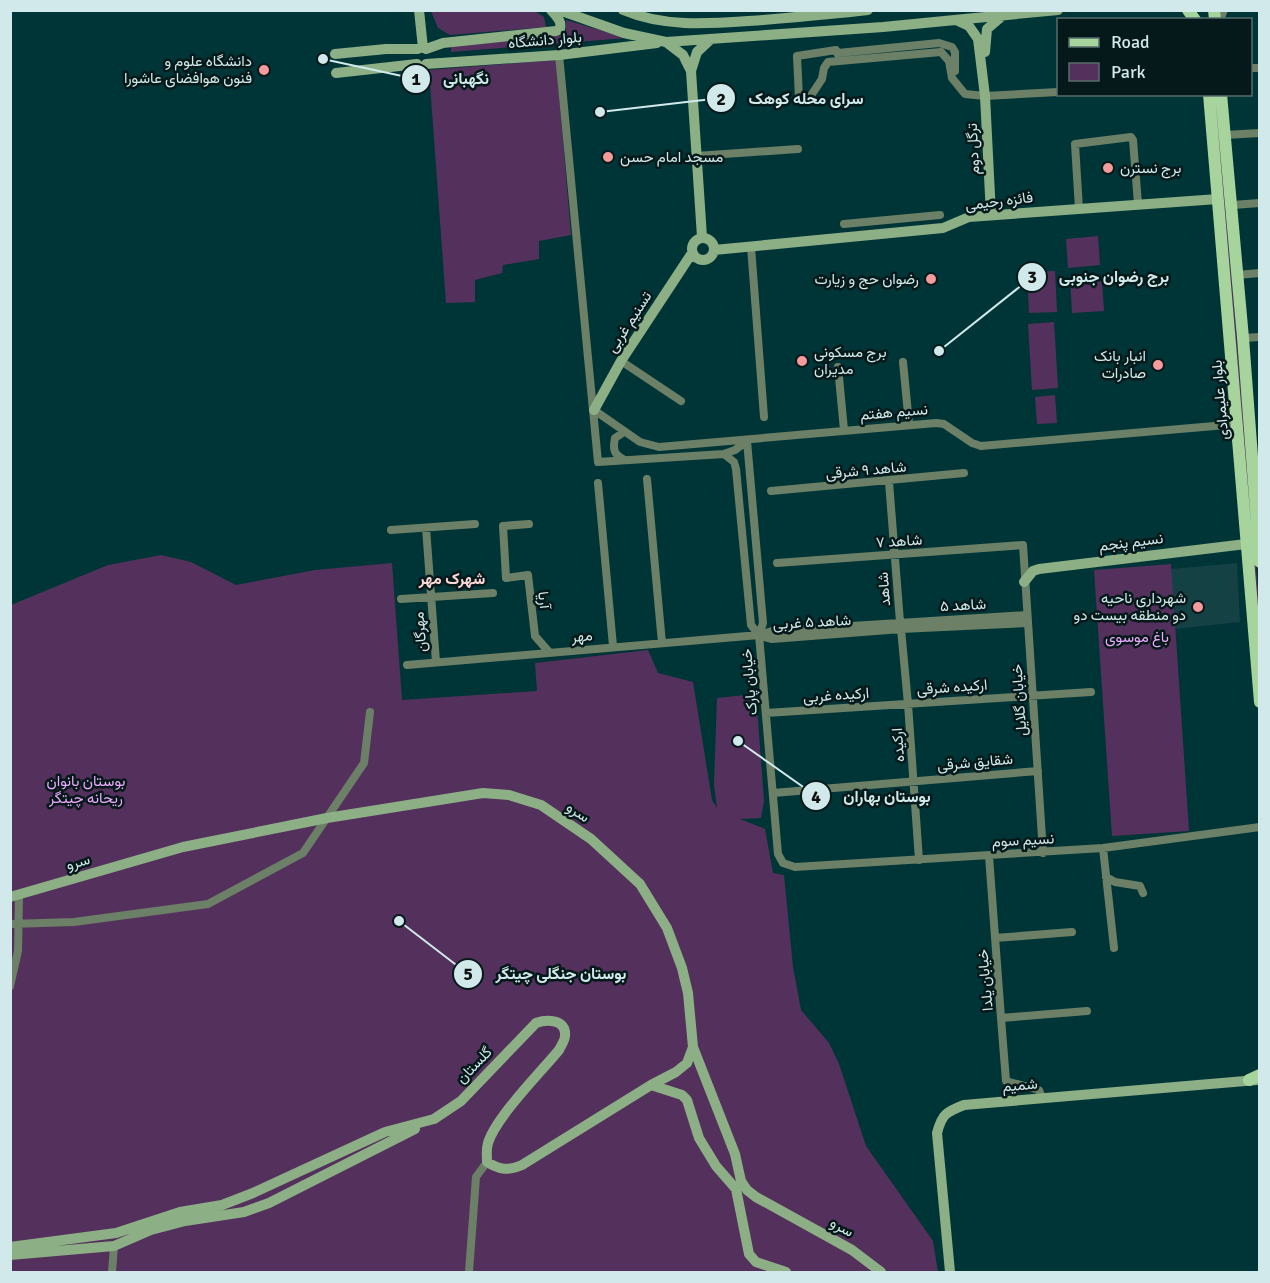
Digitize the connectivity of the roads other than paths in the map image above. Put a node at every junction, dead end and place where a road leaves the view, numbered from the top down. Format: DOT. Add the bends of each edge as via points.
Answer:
graph roads {
  1 [pos="419,10"];
  2 [pos="551,10"];
  3 [pos="559,10"];
  4 [pos="623,10"];
  5 [pos="868,10"];
  6 [pos="1058,10"];
  7 [pos="788,14"];
  8 [pos="1002,16"];
  9 [pos="951,17"];
  10 [pos="711,39"];
  11 [pos="470,40"];
  12 [pos="666,42"];
  13 [pos="422,49"];
  14 [pos="335,54"];
  15 [pos="560,55"];
  16 [pos="839,57"];
  17 [pos="473,60"];
  18 [pos="422,64"];
  19 [pos="691,71"];
  20 [pos="336,73"];
  21 [pos="984,82"];
  22 [pos="1057,92"];
  23 [pos="812,94"];
  24 [pos="985,96"];
  25 [pos="1209,96"];
  26 [pos="1221,96"];
  27 [pos="799,98"];
  28 [pos="1260,133"];
  29 [pos="1225,135"];
  30 [pos="798,149"];
  31 [pos="696,156"];
  32 [pos="1218,199"];
  33 [pos="1260,203"];
  34 [pos="1138,204"];
  35 [pos="1232,205"];
  36 [pos="1079,209"];
  37 [pos="940,215"];
  38 [pos="991,215"];
  39 [pos="910,218"];
  40 [pos="844,224"];
  41 [pos="910,233"];
  42 [pos="702,237"];
  43 [pos="751,247"];
  44 [pos="714,250"];
  45 [pos="692,253"];
  46 [pos="1260,273"];
  47 [pos="1237,274"];
  48 [pos="1260,337"];
  49 [pos="1243,338"];
  50 [pos="621,361"];
  51 [pos="903,362"];
  52 [pos="838,367"];
  53 [pos="681,401"];
  54 [pos="1254,406"];
  55 [pos="594,410"];
  56 [pos="764,417"];
  57 [pos="909,424"];
  58 [pos="1238,424"];
  59 [pos="844,430"];
  60 [pos="624,432"];
  61 [pos="747,441"];
  62 [pos="724,454"];
  63 [pos="625,460"];
  64 [pos="964,473"];
  65 [pos="648,479"];
  66 [pos="889,482"];
  67 [pos="598,483"];
  68 [pos="771,491"];
  69 [pos="474,524"];
  70 [pos="529,524"];
  71 [pos="426,528"];
  72 [pos="392,530"];
  73 [pos="1246,544"];
  74 [pos="1023,545"];
  75 [pos="894,555"];
  76 [pos="1260,562"];
  77 [pos="777,563"];
  78 [pos="1024,582"];
  79 [pos="494,592"];
  80 [pos="431,597"];
  81 [pos="401,599"];
  82 [pos="1027,619"];
  83 [pos="900,625"];
  84 [pos="759,635"];
  85 [pos="662,643"];
  86 [pos="613,646"];
  87 [pos="549,652"];
  88 [pos="436,662"];
  89 [pos="407,665"];
  90 [pos="1091,692"];
  91 [pos="1033,696"];
  92 [pos="1260,702"];
  93 [pos="908,704"];
  94 [pos="370,712"];
  95 [pos="766,713"];
  96 [pos="1038,771"];
  97 [pos="914,781"];
  98 [pos="773,793"];
  99 [pos="327,818"];
  100 [pos="1260,827"];
  101 [pos="1103,848"];
  102 [pos="1043,853"];
  103 [pos="989,856"];
  104 [pos="918,860"];
  105 [pos="787,866"];
  106 [pos="1106,877"];
  107 [pos="1143,892"];
  108 [pos="15,896"];
  109 [pos="10,924"];
  110 [pos="20,925"];
  111 [pos="1072,932"];
  112 [pos="995,938"];
  113 [pos="1114,948"];
  114 [pos="14,951"];
  115 [pos="10,986"];
  116 [pos="1087,1011"];
  117 [pos="1001,1018"];
  118 [pos="693,1047"];
  119 [pos="1256,1078"];
  120 [pos="651,1085"];
  121 [pos="1042,1098"];
  122 [pos="434,1119"];
  123 [pos="487,1162"];
  124 [pos="114,1246"];
  125 [pos="10,1247"];
  126 [pos="10,1255"];
  127 [pos="112,1272"];
  128 [pos="469,1272"];
  129 [pos="786,1272"];
  130 [pos="881,1272"];
  131 [pos="950,1272"];
  1 -- 13 [label="street"];
  2 -- 11 [label="street, بلوار دانشگاه" via="560,20 556,32"];
  3 -- 12 [label="street" via="624,33"];
  4 -- 7 [label="street" via="677,24"];
  5 -- 7 [label="street"];
  6 -- 8 [label="street"];
  8 -- 9 [label="street"];
  8 -- 21 [label="street, ترگل دوم" via="987,29"];
  9 -- 10 [label="street" via="883,27"];
  9 -- 21 [label="street, ترگل دوم" via="969,26 978,39"];
  10 -- 12 [label="street"];
  10 -- 19 [label="street" via="697,52"];
  11 -- 13 [label="street, بلوار دانشگاه"];
  11 -- 17 [label="street"];
  12 -- 15 [label="street, بلوار دانشگاه"];
  12 -- 19 [label="street" via="683,55"];
  13 -- 14 [label="street, بلوار دانشگاه"];
  13 -- 18 [label="street" via="414,56"];
  15 -- 17 [label="street, بلوار دانشگاه"];
  15 -- 55 [label="street"];
  16 -- 23 [label="street" via="825,64 822,79"];
  16 -- 24 [label="street" via="943,44 955,52 956,82 965,94"];
  16 -- 27 [label="street" via="836,50 797,56"];
  17 -- 18 [label="street, بلوار دانشگاه"];
  18 -- 20 [label="street, بلوار دانشگاه"];
  19 -- 31 [label="street"];
  21 -- 24 [label="street, ترگل دوم"];
  22 -- 24 [label="street"];
  24 -- 38 [label="street, ترگل دوم"];
  25 -- 32 [label="main road, بلوار علیمرادی"];
  26 -- 29 [label="main road, بلوار علیمرادی"];
  28 -- 29 [label="street"];
  29 -- 35 [label="main road, بلوار علیمرادی"];
  30 -- 31 [label="street"];
  31 -- 42 [label="street"];
  32 -- 34 [label="street, فائزه رحیمی"];
  32 -- 58 [label="main road, بلوار علیمرادی"];
  33 -- 35 [label="street"];
  34 -- 36 [label="street, فائزه رحیمی"];
  34 -- 36 [label="street" via="1131,137 1076,144"];
  35 -- 47 [label="main road, بلوار علیمرادی"];
  36 -- 38 [label="street, فائزه رحیمی"];
  37 -- 39 [label="street"];
  38 -- 41 [label="street, فائزه رحیمی"];
  39 -- 40 [label="street"];
  39 -- 41 [label="street"];
  41 -- 43 [label="street, فائزه رحیمی"];
  42 -- 44 [label="street" via="711,241"];
  42 -- 45 [label="street" via="693,243"];
  43 -- 44 [label="street, فائزه رحیمی"];
  43 -- 56 [label="street"];
  44 -- 45 [label="street" via="704,260"];
  45 -- 50 [label="street, تسنیم غربی"];
  46 -- 47 [label="street"];
  47 -- 49 [label="main road, بلوار علیمرادی"];
  48 -- 49 [label="street"];
  49 -- 54 [label="main road, بلوار علیمرادی"];
  50 -- 53 [label="street"];
  50 -- 55 [label="street, تسنیم غربی"];
  51 -- 57 [label="street"];
  52 -- 59 [label="street"];
  54 -- 76 [label="main road, بلوار علیمرادی"];
  55 -- 60 [label="street, نسیم هفتم"];
  55 -- 63 [label="street" via="598,462"];
  57 -- 58 [label="street, نسیم هفتم" via="944,424 981,446"];
  57 -- 59 [label="street, نسیم هفتم"];
  58 -- 73 [label="main road, بلوار علیمرادی"];
  59 -- 61 [label="street, نسیم هفتم"];
  60 -- 61 [label="street, نسیم هفتم" via="659,447"];
  60 -- 63 [label="street" via="615,438 613,448"];
  61 -- 62 [label="street"];
  61 -- 84 [label="street, خیابان پارک" via="763,623"];
  62 -- 63 [label="street"];
  62 -- 84 [label="street, خیابان پارک" via="735,462 751,625"];
  64 -- 66 [label="street, شاهد ۹ شرقی"];
  65 -- 85 [label="street"];
  66 -- 68 [label="street, شاهد ۹ شرقی"];
  66 -- 75 [label="street, شاهد"];
  67 -- 86 [label="street"];
  69 -- 71 [label="street"];
  70 -- 87 [label="street, آریا" via="502,526 506,578 528,575 535,636"];
  71 -- 72 [label="street"];
  71 -- 80 [label="street, مهرگان"];
  73 -- 78 [label="street, نسیم پنجم" via="1039,569"];
  73 -- 92 [label="main road, بلوار علیمرادی"];
  74 -- 75 [label="street, شاهد ۷"];
  74 -- 78 [label="street, خیابان گلایل"];
  75 -- 77 [label="street, شاهد ۷"];
  75 -- 83 [label="street, شاهد"];
  78 -- 82 [label="street, خیابان گلایل"];
  79 -- 80 [label="street"];
  80 -- 81 [label="street"];
  80 -- 88 [label="street, مهرگان"];
  82 -- 83 [label="street, شاهد ۵"];
  82 -- 91 [label="street, خیابان گلایل"];
  83 -- 84 [label="street, شاهد ۵ غربی" via="772,631"];
  83 -- 93 [label="street, ارکیده"];
  84 -- 85 [label="street, مهر"];
  84 -- 95 [label="street, خیابان پارک"];
  85 -- 86 [label="street, مهر"];
  86 -- 87 [label="street, مهر"];
  87 -- 88 [label="street, مهر"];
  88 -- 89 [label="street, مهر"];
  90 -- 91 [label="street"];
  91 -- 93 [label="street, ارکیده شرقی"];
  91 -- 96 [label="street, خیابان گلایل"];
  93 -- 95 [label="street, ارکیده غربی"];
  93 -- 97 [label="street, ارکیده"];
  94 -- 99 [label="street" via="364,764"];
  95 -- 98 [label="street, خیابان پارک"];
  96 -- 97 [label="street, شقایق شرقی"];
  96 -- 102 [label="street, خیابان گلایل"];
  97 -- 98 [label="street, شقایق شرقی"];
  97 -- 104 [label="street, ارکیده"];
  98 -- 105 [label="street, خیابان پارک" via="778,854"];
  99 -- 108 [label="street, سرو" via="183,848"];
  99 -- 110 [label="street" via="303,853 208,904 74,922"];
  99 -- 118 [label="street, سرو" via="483,793 509,795 541,805 591,839 640,884 667,928 682,968"];
  100 -- 101 [label="street, نسیم سوم"];
  101 -- 102 [label="street, نسیم سوم"];
  101 -- 106 [label="street"];
  102 -- 103 [label="street, نسیم سوم"];
  103 -- 104 [label="street, نسیم سوم"];
  103 -- 112 [label="street, خیابان یلدا"];
  104 -- 105 [label="street, نسیم سوم"];
  106 -- 107 [label="street" via="1140,886"];
  106 -- 113 [label="street"];
  108 -- 110 [label="street"];
  109 -- 110 [label="street"];
  110 -- 114 [label="street"];
  111 -- 112 [label="street"];
  112 -- 117 [label="street, خیابان یلدا"];
  114 -- 115 [label="street"];
  116 -- 117 [label="street, خیابان یلدا"];
  117 -- 121 [label="street" via="1006,1081 1039,1090"];
  118 -- 120 [label="street" via="687,1063"];
  118 -- 130 [label="street, سرو" via="747,1190 852,1250"];
  119 -- 121 [label="street, شمیم"];
  120 -- 123 [label="street" via="522,1165 498,1169"];
  120 -- 129 [label="street" via="687,1100 699,1138 736,1189 750,1254 756,1262"];
  121 -- 131 [label="street, شمیم" via="964,1105 941,1119 937,1133"];
  122 -- 123 [label="street, گلستان" via="461,1101 536,1023 547,1019 559,1023 566,1037 496,1125 488,1142"];
  122 -- 124 [label="street" via="269,1203 244,1212 151,1230"];
  122 -- 125 [label="street, گلستان" via="385,1132 222,1205 180,1212 116,1233"];
  123 -- 128 [label="street" via="476,1177"];
  124 -- 126 [label="street"];
  124 -- 127 [label="street"];
}
